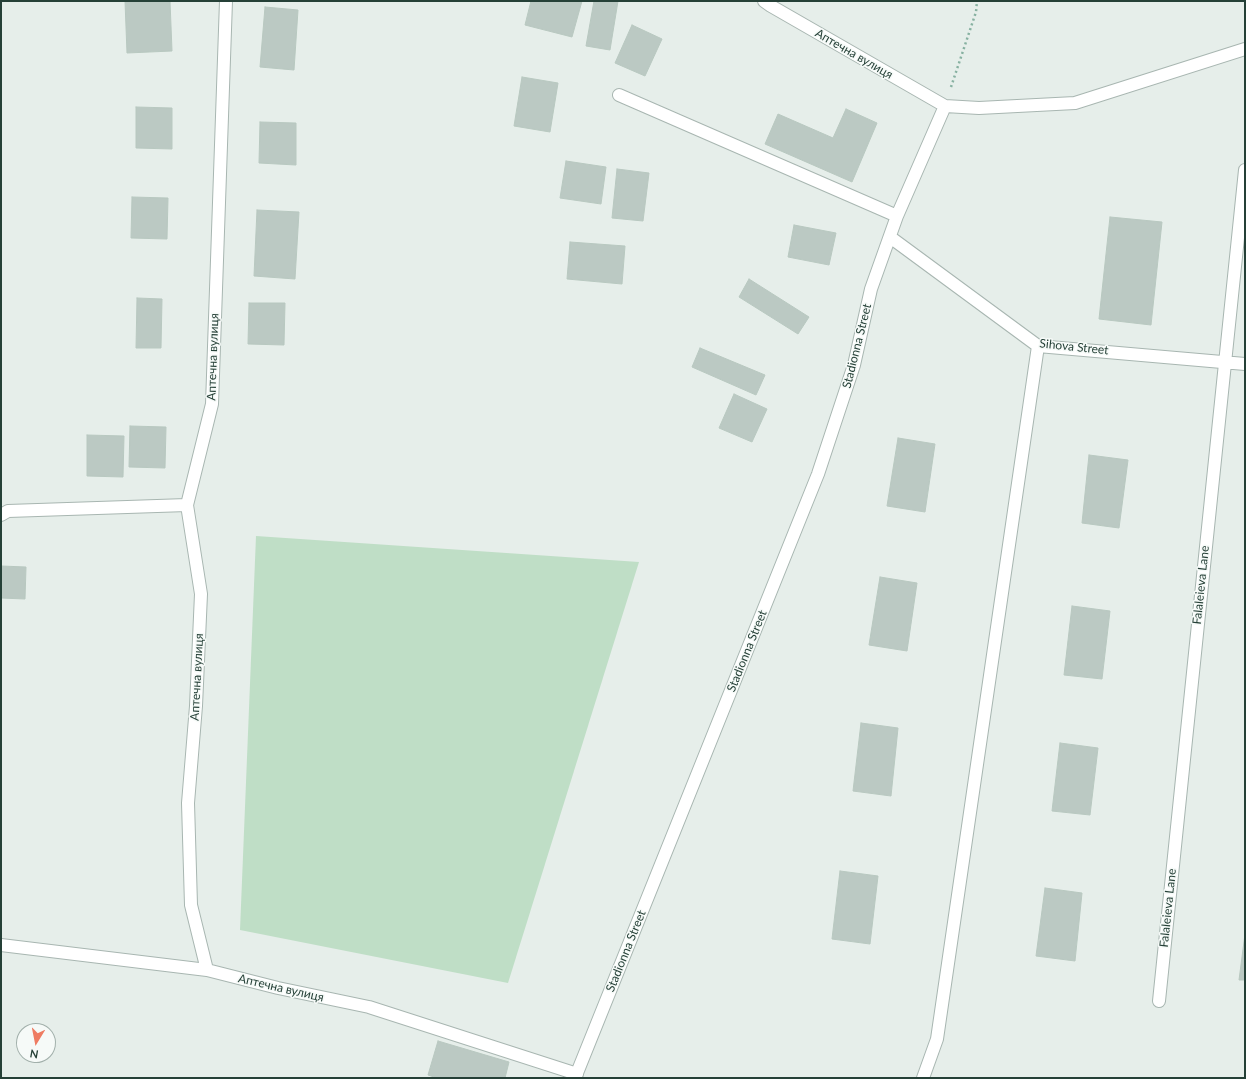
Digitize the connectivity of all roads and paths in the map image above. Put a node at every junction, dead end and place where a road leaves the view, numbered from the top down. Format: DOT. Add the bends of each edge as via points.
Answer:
graph roads {
  1 [pos="226,1"];
  2 [pos="764,1"];
  3 [pos="977,1"];
  4 [pos="1245,49"];
  5 [pos="619,95"];
  6 [pos="945,106"];
  7 [pos="1245,170"];
  8 [pos="897,216"];
  9 [pos="890,237"];
  10 [pos="1038,346"];
  11 [pos="1224,361"];
  12 [pos="1245,364"];
  13 [pos="187,505"];
  14 [pos="1,515"];
  15 [pos="1,945"];
  16 [pos="207,970"];
  17 [pos="1159,1001"];
  18 [pos="576,1076"];
  19 [pos="923,1078"];
  1 -- 13 [label="street, Аптечна вулиця" via="212,404"];
  2 -- 6 [label="street, Аптечна вулиця"];
  3 -- 6 [label="path" via="976,12"];
  4 -- 6 [label="street" via="1075,103 978,108"];
  5 -- 8 [label="street"];
  6 -- 8 [label="street, Stadionna Street"];
  7 -- 11 [label="street, Falaleieva Lane"];
  8 -- 9 [label="street, Stadionna Street"];
  9 -- 10 [label="street, Sihova Street"];
  9 -- 18 [label="street, Stadionna Street" via="871,290 854,365 818,474"];
  10 -- 11 [label="street, Sihova Street"];
  10 -- 19 [label="street" via="937,1039"];
  11 -- 12 [label="street, Sihova Street"];
  11 -- 17 [label="street, Falaleieva Lane"];
  13 -- 14 [label="street" via="8,512"];
  13 -- 16 [label="street, Аптечна вулиця" via="201,594 188,803 191,905"];
  15 -- 16 [label="street"];
  16 -- 18 [label="street, Аптечна вулиця" via="369,1007"];
}
